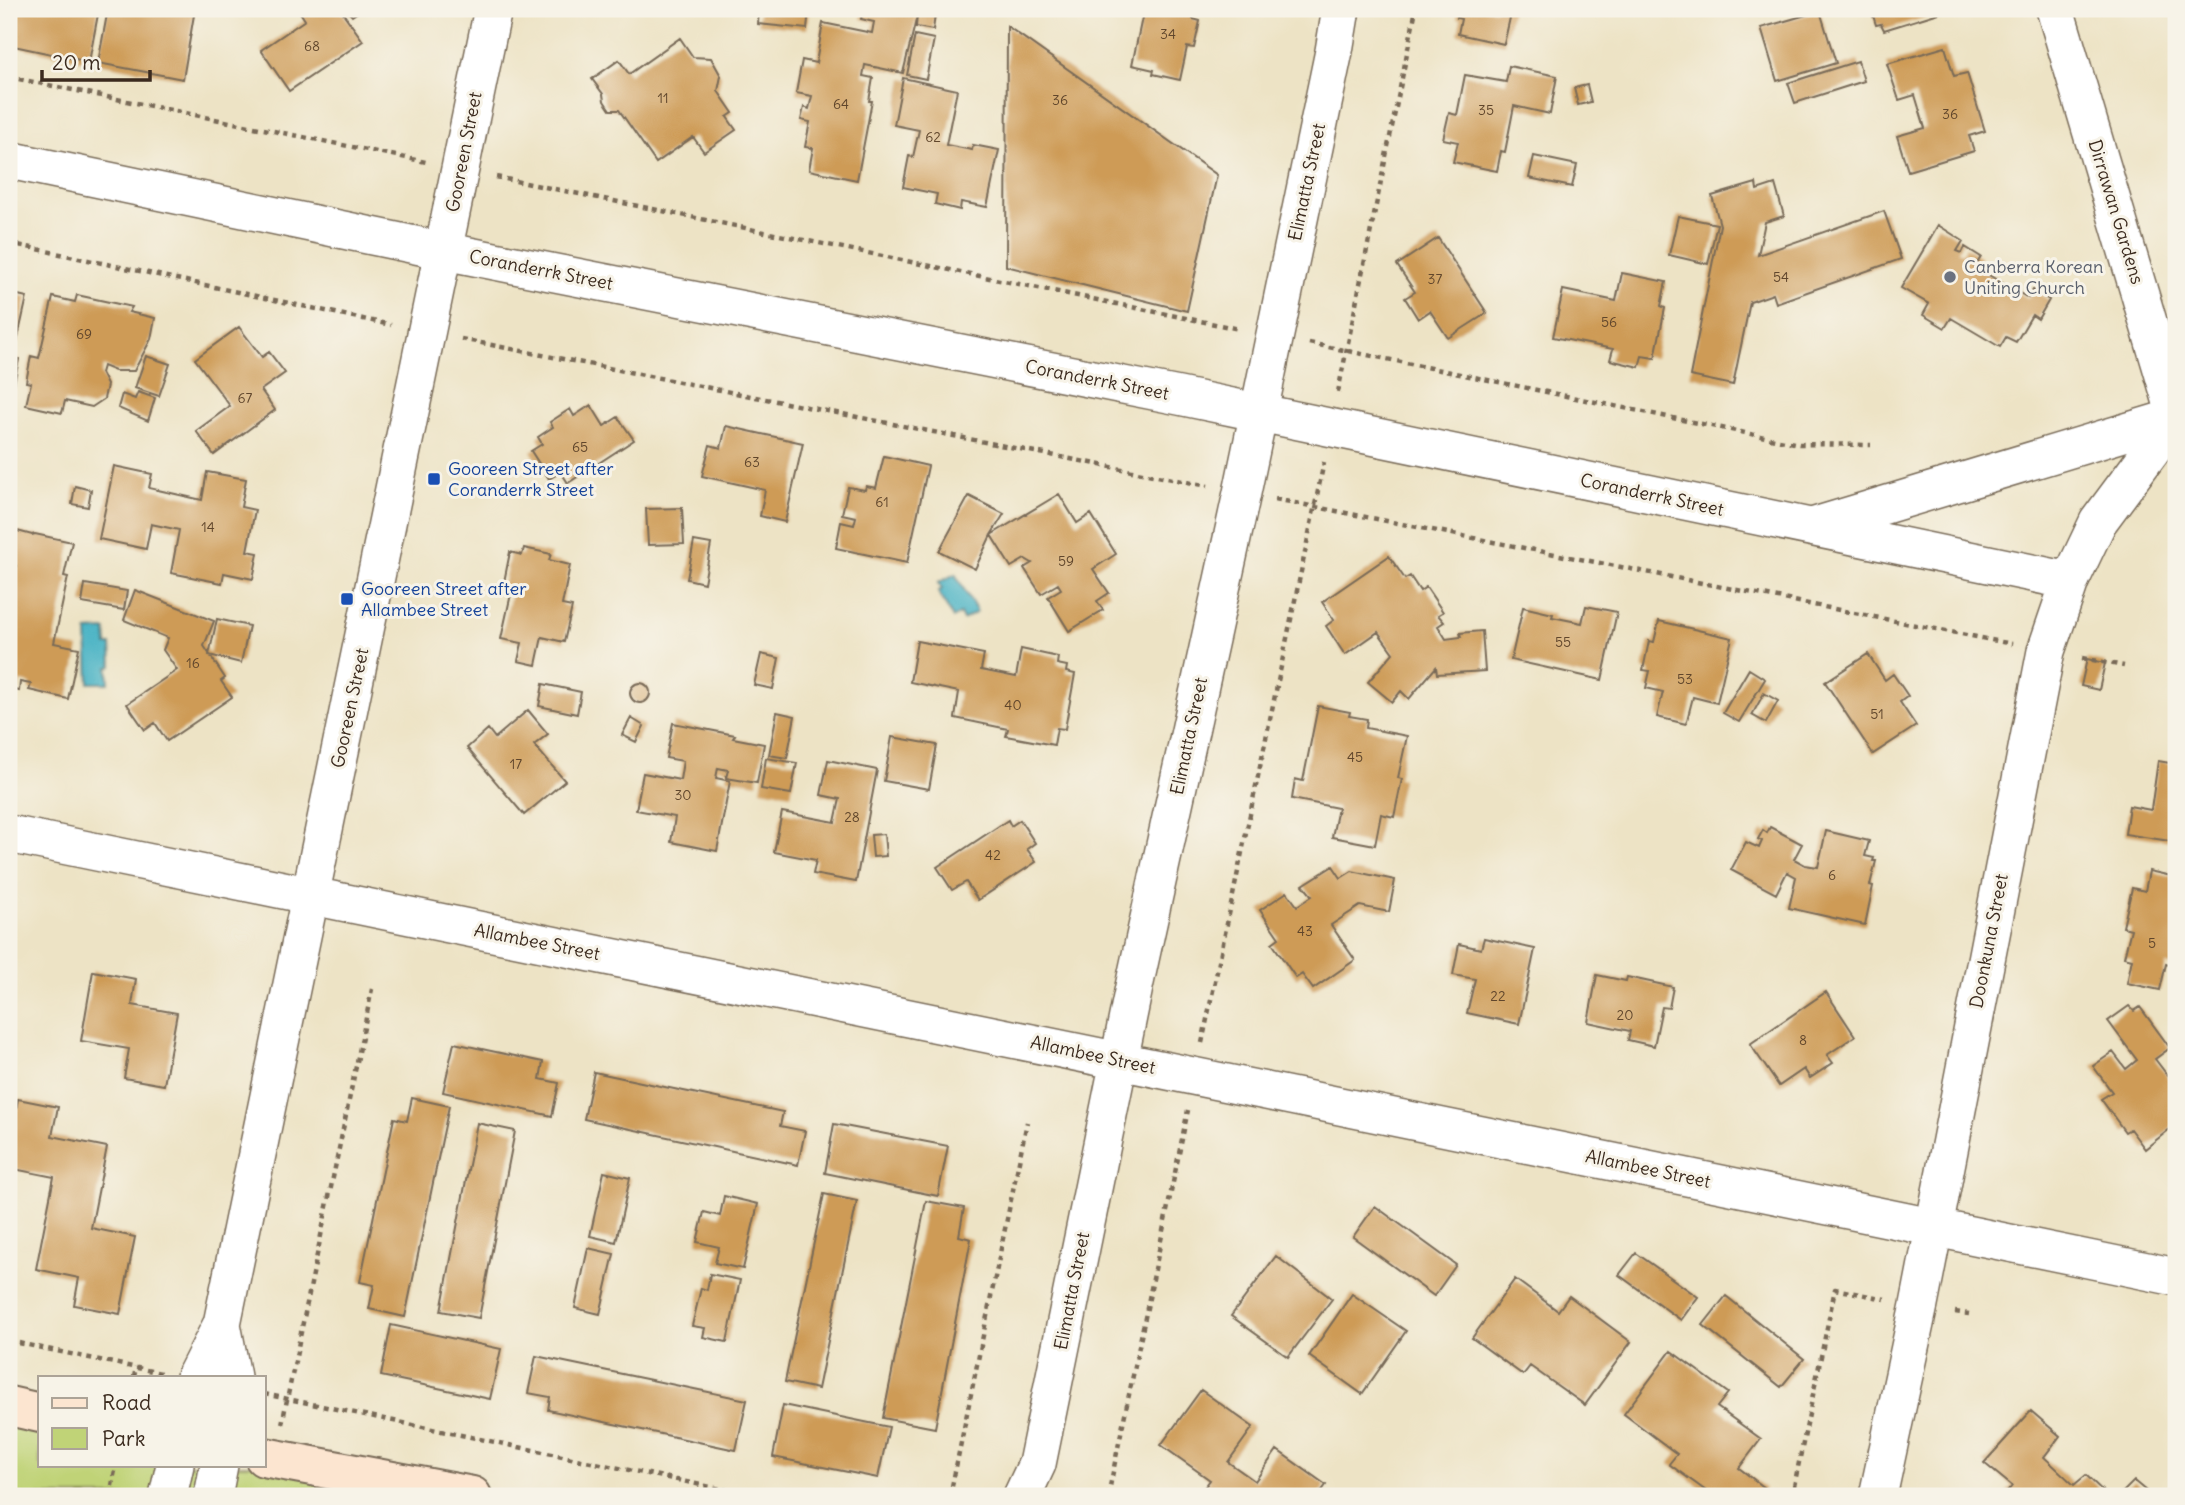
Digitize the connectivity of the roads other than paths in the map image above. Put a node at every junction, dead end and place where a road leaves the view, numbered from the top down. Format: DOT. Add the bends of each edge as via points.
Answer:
graph roads {
  1 [pos="493,9"];
  2 [pos="1341,9"];
  3 [pos="2055,9"];
  4 [pos="9,160"];
  5 [pos="444,251"];
  6 [pos="1259,413"];
  7 [pos="2176,417"];
  8 [pos="1810,527"];
  9 [pos="2070,582"];
  10 [pos="9,834"];
  11 [pos="312,895"];
  12 [pos="1119,1060"];
  13 [pos="1934,1227"];
  14 [pos="2176,1277"];
  15 [pos="222,1324"];
  16 [pos="183,1376"];
  17 [pos="232,1376"];
  18 [pos="9,1406"];
  19 [pos="38,1413"];
  20 [pos="269,1458"];
  21 [pos="175,1466"];
  22 [pos="219,1466"];
  23 [pos="1032,1485"];
  24 [pos="168,1496"];
  25 [pos="213,1496"];
  26 [pos="472,1496"];
  27 [pos="1878,1496"];
  1 -- 5 [label="street, Gooreen Street"];
  2 -- 6 [label="street, Elimatta Street"];
  3 -- 7 [label="street, Dirrawan Gardens"];
  4 -- 5 [label="street, Coranderrk Street"];
  5 -- 6 [label="street, Coranderrk Street"];
  5 -- 11 [label="street, Gooreen Street"];
  6 -- 8 [label="street, Coranderrk Street"];
  6 -- 12 [label="street, Elimatta Street"];
  7 -- 8 [label="street, Coranderrk Street"];
  7 -- 9 [label="street, Doonkuna Street" via="2098,522"];
  8 -- 9 [label="street"];
  9 -- 13 [label="street, Doonkuna Street" via="2046,651"];
  10 -- 11 [label="street, Allambee Street"];
  11 -- 12 [label="street, Allambee Street"];
  11 -- 15 [label="street, Gooreen Street"];
  12 -- 13 [label="street, Allambee Street"];
  12 -- 23 [label="street, Elimatta Street"];
  13 -- 14 [label="street, Allambee Street"];
  13 -- 27 [label="street, Doonkuna Street"];
  15 -- 16 [label="street, Gooreen Street"];
  15 -- 17 [label="street, Gooreen Street"];
  18 -- 19 [label="main road"];
  20 -- 26 [label="main road"];
  21 -- 24 [label="street"];
  22 -- 25 [label="street"];
}
